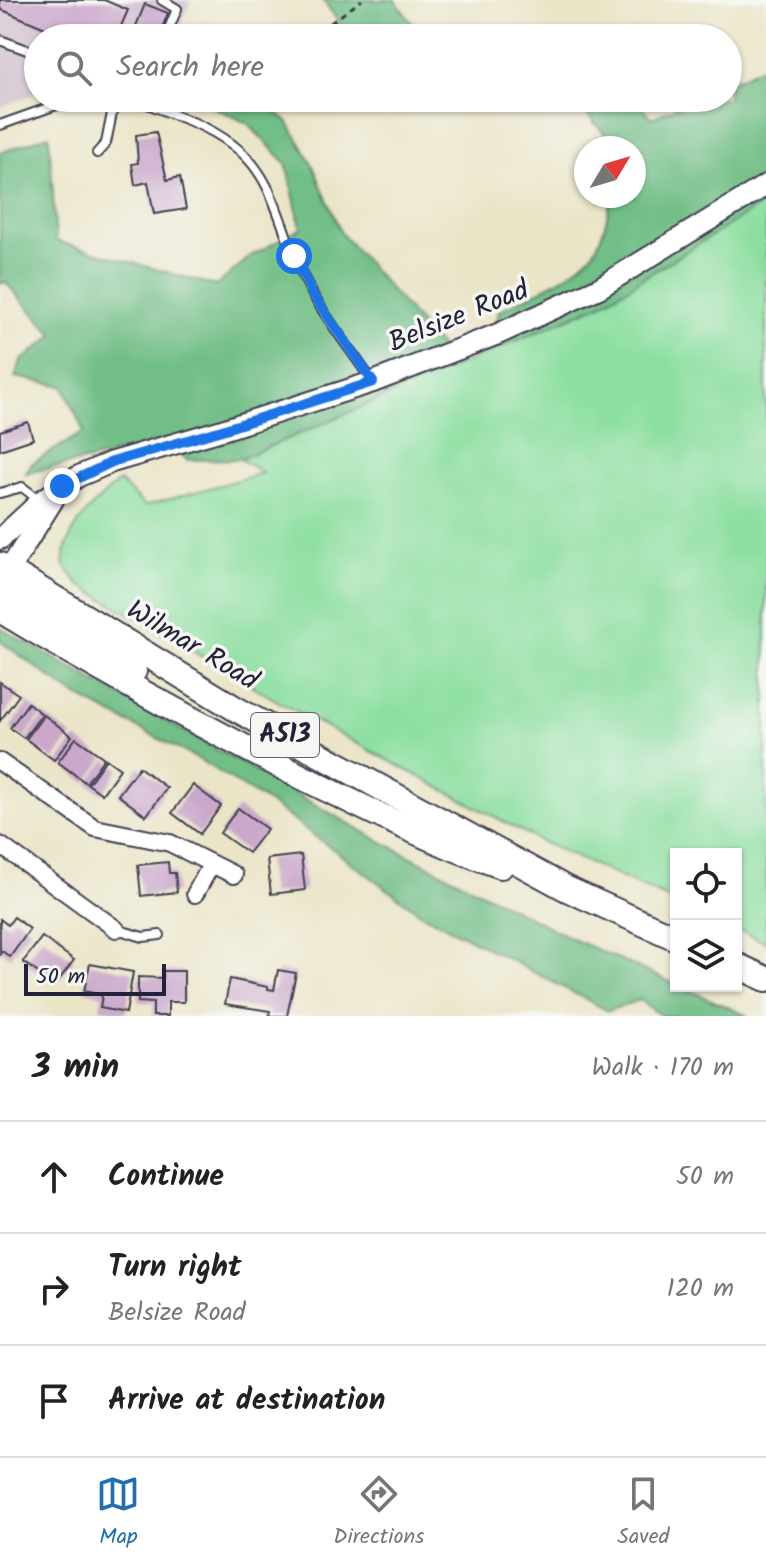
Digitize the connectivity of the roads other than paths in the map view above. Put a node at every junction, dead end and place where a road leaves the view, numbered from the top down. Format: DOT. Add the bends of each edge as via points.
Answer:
graph roads {
  1 [pos="162,0"];
  2 [pos="171,24"];
  3 [pos="0,40"];
  4 [pos="24,49"];
  5 [pos="37,112"];
  6 [pos="112,112"];
  7 [pos="164,112"];
  8 [pos="0,125"];
  9 [pos="97,153"];
  10 [pos="766,185"];
  11 [pos="373,382"];
  12 [pos="0,493"];
  13 [pos="44,504"];
  14 [pos="0,539"];
  15 [pos="2,575"];
  16 [pos="0,610"];
  17 [pos="0,762"];
  18 [pos="273,762"];
  19 [pos="0,845"];
  20 [pos="211,865"];
  21 [pos="234,875"];
  22 [pos="567,889"];
  23 [pos="195,894"];
  24 [pos="116,929"];
  25 [pos="160,935"];
  26 [pos="670,935"];
  27 [pos="742,968"];
  28 [pos="766,979"];
  1 -- 2 [label="lane" via="177,9"];
  3 -- 4 [label="lane"];
  5 -- 8 [label="lane"];
  6 -- 9 [label="lane" via="106,143"];
  7 -- 11 [label="lane" via="229,139 259,170 313,295"];
  10 -- 11 [label="street, Belsize Road" via="599,288"];
  11 -- 13 [label="street, Belsize Road" via="112,462 62,486"];
  12 -- 13 [label="lane" via="22,487"];
  13 -- 14 [label="street, Belsize Road"];
  13 -- 15 [label="street, Belsize Road"];
  15 -- 18 [label="main road, A513" via="55,618"];
  15 -- 22 [label="main road, Wilmar Road / A513"];
  16 -- 18 [label="main road, Wilmar Road / A513"];
  17 -- 20 [label="street" via="95,828 170,843"];
  18 -- 22 [label="main road, Wilmar Road / A513" via="460,852"];
  19 -- 24 [label="street"];
  20 -- 21 [label="street"];
  20 -- 23 [label="street"];
  22 -- 26 [label="main road, Wilmar Road / A513"];
  24 -- 25 [label="lane" via="143,937"];
  27 -- 28 [label="main road"];
}
